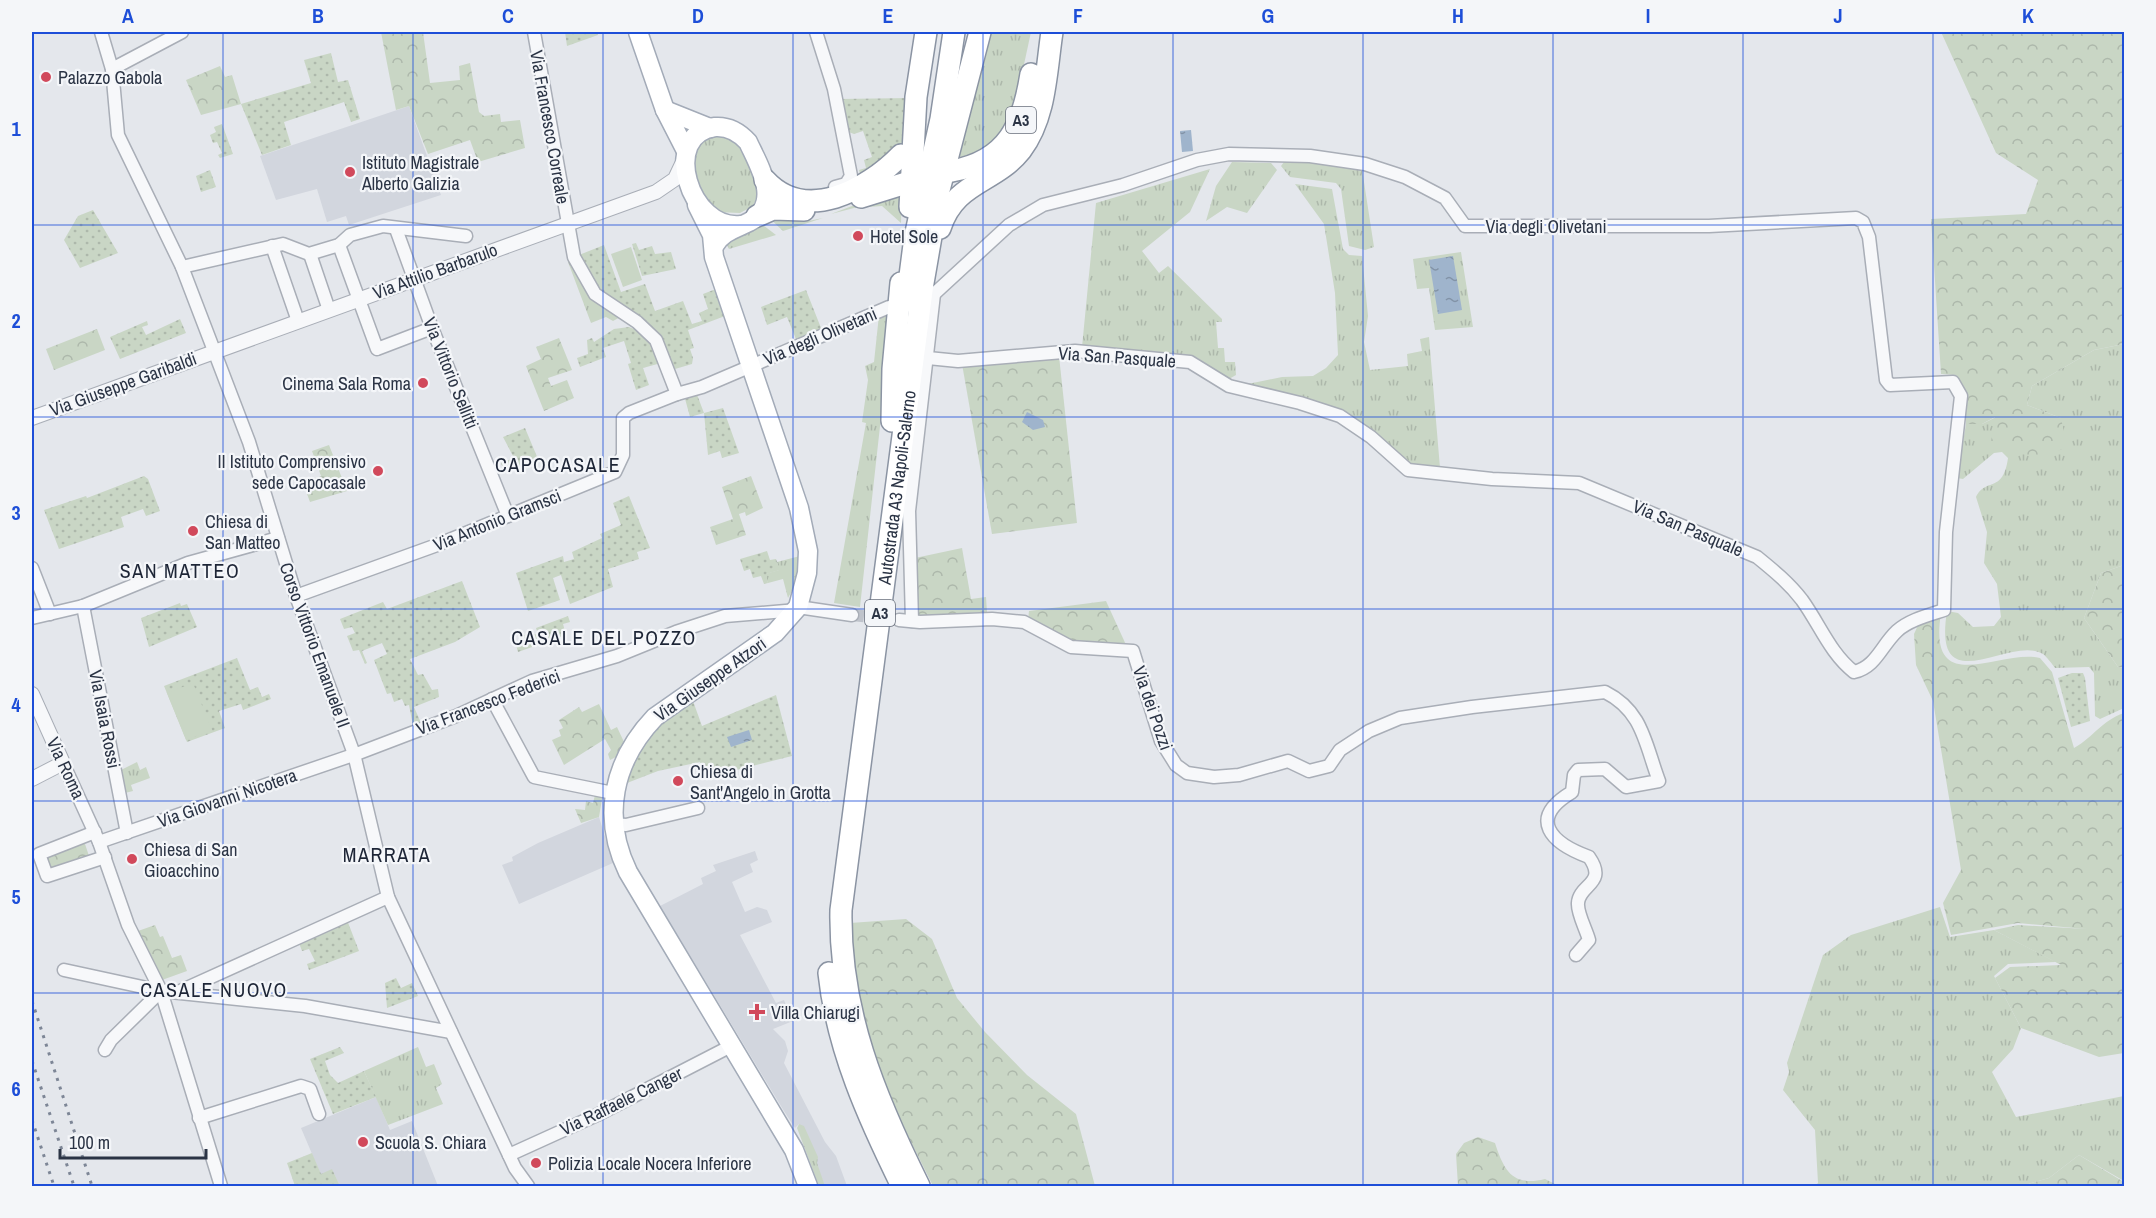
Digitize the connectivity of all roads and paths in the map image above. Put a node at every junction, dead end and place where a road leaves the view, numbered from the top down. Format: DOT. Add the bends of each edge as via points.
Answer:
graph roads {
  1 [pos="101,32"];
  2 [pos="182,32"];
  3 [pos="534,32"];
  4 [pos="638,32"];
  5 [pos="816,32"];
  6 [pos="926,32"];
  7 [pos="937,32"];
  8 [pos="954,32"];
  9 [pos="980,32"];
  10 [pos="1037,32"];
  11 [pos="1052,32"];
  12 [pos="112,69"];
  13 [pos="927,99"];
  14 [pos="665,110"];
  15 [pos="710,128"];
  16 [pos="685,155"];
  17 [pos="901,155"];
  18 [pos="952,171"];
  19 [pos="765,180"];
  20 [pos="906,183"];
  21 [pos="656,192"];
  22 [pos="818,201"];
  23 [pos="696,202"];
  24 [pos="749,220"];
  25 [pos="1863,222"];
  26 [pos="567,223"];
  27 [pos="396,229"];
  28 [pos="466,236"];
  29 [pos="339,245"];
  30 [pos="272,246"];
  31 [pos="714,246"];
  32 [pos="310,257"];
  33 [pos="182,267"];
  34 [pos="414,280"];
  35 [pos="929,290"];
  36 [pos="359,299"];
  37 [pos="889,307"];
  38 [pos="329,310"];
  39 [pos="298,321"];
  40 [pos="432,328"];
  41 [pos="214,350"];
  42 [pos="928,358"];
  43 [pos="752,364"];
  44 [pos="677,394"];
  45 [pos="32,418"];
  46 [pos="892,422"];
  47 [pos="508,516"];
  48 [pos="278,538"];
  49 [pos="32,568"];
  50 [pos="296,596"];
  51 [pos="83,606"];
  52 [pos="797,608"];
  53 [pos="50,614"];
  54 [pos="852,615"];
  55 [pos="32,618"];
  56 [pos="32,694"];
  57 [pos="492,699"];
  58 [pos="354,753"];
  59 [pos="63,763"];
  60 [pos="32,779"];
  61 [pos="613,793"];
  62 [pos="698,808"];
  63 [pos="613,824"];
  64 [pos="127,833"];
  65 [pos="97,837"];
  66 [pos="105,857"];
  67 [pos="388,897"];
  68 [pos="1576,955"];
  69 [pos="64,970"];
  70 [pos="161,991"];
  71 [pos="176,993"];
  72 [pos="451,1032"];
  73 [pos="733,1046"];
  74 [pos="105,1050"];
  75 [pos="319,1114"];
  76 [pos="199,1118"];
  77 [pos="509,1155"];
  78 [pos="221,1186"];
  79 [pos="528,1186"];
  80 [pos="808,1186"];
  81 [pos="902,1186"];
  82 [pos="919,1186"];
  1 -- 12 [label="street"];
  2 -- 12 [label="street"];
  3 -- 26 [label="street, Via Francesco Correale"];
  4 -- 14 [label="main road, Via Giuseppe Atzori"];
  5 -- 22 [label="street" via="834,89 851,176"];
  6 -- 46 [label="highway" via="916,97 909,216 896,321"];
  7 -- 13 [label="highway"];
  8 -- 46 [label="highway, Autostrada A3 Napoli-Salerno / A3" via="941,119 915,237"];
  9 -- 35 [label="highway, Autostrada A3 Napoli-Salerno / A3" via="939,190"];
  10 -- 18 [label="highway, A3" via="1019,125 991,157"];
  11 -- 35 [label="highway, A3" via="1034,129 1010,161 954,200 943,219"];
  12 -- 33 [label="street, Corso Vittorio Emanuele II" via="118,135"];
  14 -- 15 [label="main road"];
  14 -- 16 [label="main road, Via Giuseppe Atzori"];
  15 -- 16 [label="main road" via="695,137"];
  15 -- 19 [label="main road" via="727,128 742,136"];
  16 -- 21 [label="street, Via Attilio Barbarulo" via="675,179"];
  16 -- 23 [label="main road, Via Giuseppe Atzori"];
  17 -- 22 [label="highway" via="864,185"];
  19 -- 22 [label="highway" via="788,198"];
  19 -- 24 [label="main road" via="766,199"];
  20 -- 24 [label="highway" via="826,208 773,210"];
  21 -- 23 [label="street, Via Attilio Barbarulo" via="679,191"];
  21 -- 26 [label="street, Via Attilio Barbarulo"];
  23 -- 24 [label="main road" via="722,224"];
  23 -- 31 [label="main road, Via Giuseppe Atzori"];
  24 -- 31 [label="main road" via="723,235"];
  25 -- 35 [label="street, Via degli Olivetani" via="1856,218 1709,226 1466,226 1445,198 1405,177 1365,164 1310,156 1229,154 1043,205 1009,225"];
  25 -- 42 [label="street, Via San Pasquale" via="1872,253 1886,380 1890,385 1953,382 1961,396 1946,532 1944,610 1898,630 1867,669 1854,672 1838,659 1801,599 1757,557 1579,483 1408,470 1340,416 1229,386 1190,362 1075,351 958,361"];
  26 -- 34 [label="street, Via Attilio Barbarulo"];
  26 -- 44 [label="street, Via Francesco Correale" via="573,254 587,283 607,304 638,322 656,340"];
  27 -- 28 [label="street"];
  27 -- 29 [label="street" via="383,226 350,235"];
  27 -- 34 [label="street, Via Vittorio Sellitti"];
  29 -- 30 [label="street" via="309,254 284,244"];
  29 -- 36 [label="street"];
  30 -- 33 [label="street"];
  30 -- 39 [label="street"];
  31 -- 43 [label="main road, Via Giuseppe Atzori" via="714,257"];
  32 -- 38 [label="street"];
  33 -- 41 [label="street, Corso Vittorio Emanuele II"];
  34 -- 36 [label="street, Via Attilio Barbarulo"];
  34 -- 40 [label="street, Via Vittorio Sellitti"];
  35 -- 42 [label="street"];
  35 -- 82 [label="highway, Autostrada A3 Napoli-Salerno / A3" via="845,860 840,925 844,979 857,1040 878,1099"];
  36 -- 38 [label="street, Via Attilio Barbarulo"];
  36 -- 40 [label="street" via="377,349"];
  37 -- 43 [label="street, Via degli Olivetani"];
  38 -- 39 [label="street, Via Attilio Barbarulo"];
  39 -- 41 [label="street, Via Attilio Barbarulo"];
  40 -- 47 [label="street, Via Vittorio Sellitti"];
  41 -- 45 [label="street, Via Giuseppe Garibaldi"];
  41 -- 48 [label="street, Corso Vittorio Emanuele II" via="249,442"];
  42 -- 68 [label="street, Via dei Pozzi" via="909,511 906,621 1024,622 1071,648 1133,651 1167,753 1187,773 1239,775 1288,761 1309,771 1329,766 1340,750 1369,731 1400,718 1605,692 1622,700 1635,715 1659,781 1626,787 1605,770 1578,770 1572,792 1552,806 1547,816 1554,838 1588,857 1593,864 1595,877 1579,896 1577,906 1589,940"];
  43 -- 44 [label="street, Via Antonio Gramsci"];
  43 -- 52 [label="main road, Via Giuseppe Atzori" via="805,534 807,573"];
  44 -- 47 [label="street, Via Antonio Gramsci" via="623,418 623,455 615,472"];
  46 -- 81 [label="highway, Autostrada A3 Napoli-Salerno / A3" via="828,890 826,932 833,1003 850,1066"];
  47 -- 50 [label="street, Via Antonio Gramsci"];
  48 -- 50 [label="street, Corso Vittorio Emanuele II"];
  48 -- 51 [label="street" via="180,565"];
  49 -- 53 [label="street"];
  50 -- 58 [label="street, Corso Vittorio Emanuele II"];
  51 -- 53 [label="street"];
  51 -- 64 [label="street, Via Isaia Rossi"];
  52 -- 54 [label="street"];
  52 -- 57 [label="street, Via Francesco Federici" via="725,616 617,656 532,681"];
  52 -- 61 [label="main road, Via Giuseppe Atzori" via="768,640 655,717 629,748"];
  53 -- 55 [label="street"];
  56 -- 59 [label="street, Via Roma"];
  57 -- 58 [label="street, Via Francesco Federici"];
  57 -- 61 [label="street" via="534,777"];
  58 -- 64 [label="street, Via Giovanni Nicotera"];
  58 -- 67 [label="street, Corso Vittorio Emanuele II"];
  59 -- 60 [label="street"];
  59 -- 65 [label="street, Via Roma"];
  61 -- 63 [label="main road, Via Giuseppe Atzori"];
  62 -- 63 [label="street" via="626,825"];
  63 -- 73 [label="main road, Via Giuseppe Atzori" via="628,872"];
  64 -- 65 [label="street, Via Giovanni Nicotera"];
  65 -- 66 [label="street, Via Roma"];
  65 -- 66 [label="street, Via Giovanni Nicotera" via="39,854 47,876"];
  66 -- 70 [label="street, Via Roma" via="128,925"];
  67 -- 71 [label="street"];
  67 -- 72 [label="street, Corso Vittorio Emanuele II"];
  69 -- 70 [label="street"];
  70 -- 71 [label="street"];
  70 -- 74 [label="street"];
  70 -- 76 [label="street, Via Roma"];
  71 -- 72 [label="street" via="305,1006"];
  72 -- 77 [label="street, Corso Vittorio Emanuele II"];
  73 -- 77 [label="street, Via Raffaele Canger"];
  73 -- 80 [label="main road, Via Giuseppe Atzori" via="794,1150"];
  75 -- 76 [label="street" via="310,1089 301,1086"];
  76 -- 78 [label="street, Via Roma"];
  77 -- 79 [label="street, Corso Vittorio Emanuele II"];
}
